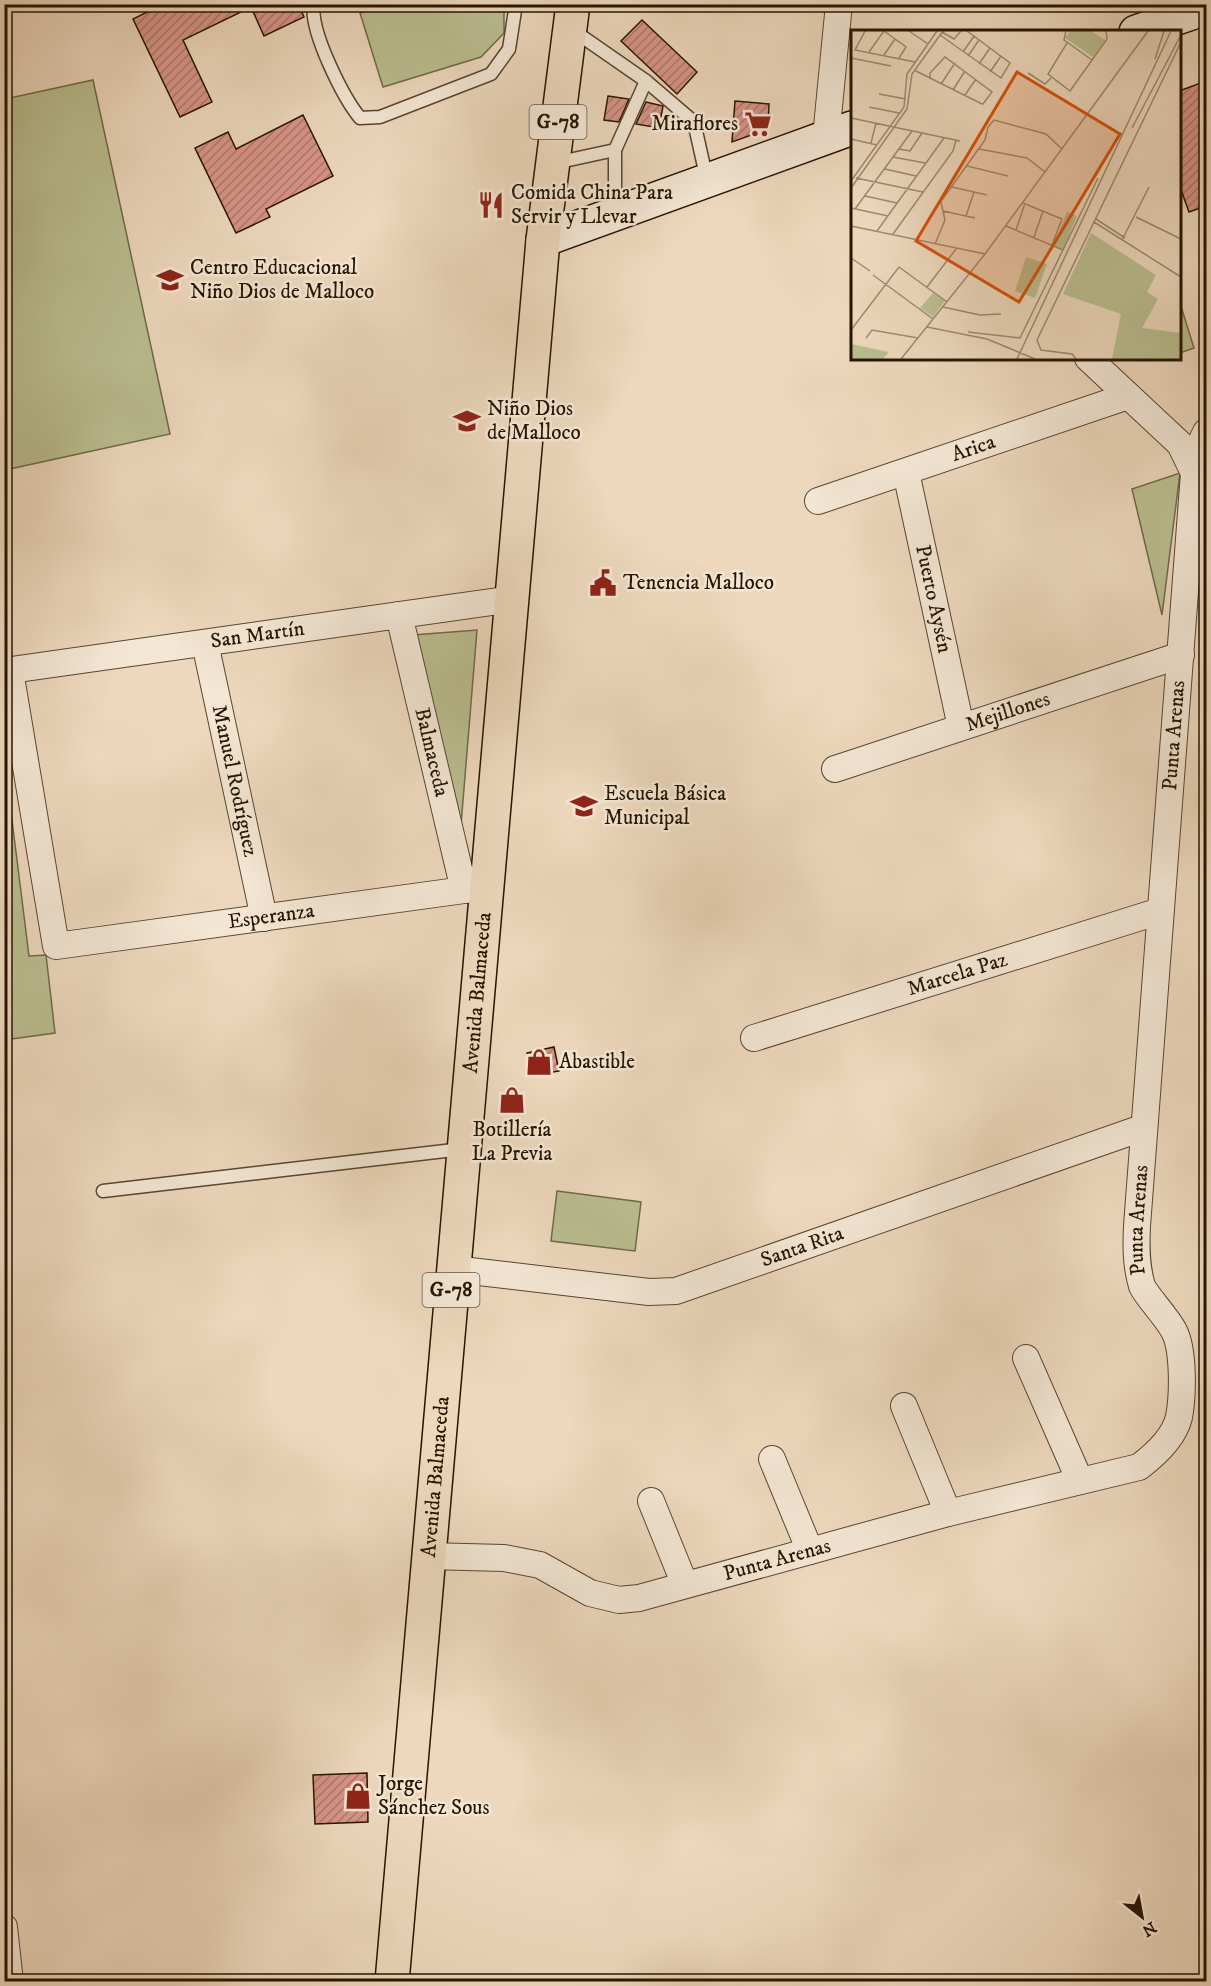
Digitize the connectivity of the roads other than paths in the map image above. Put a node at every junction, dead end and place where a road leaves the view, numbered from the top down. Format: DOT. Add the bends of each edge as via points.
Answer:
graph roads {
  1 [pos="314,4"];
  2 [pos="516,4"];
  3 [pos="838,4"];
  4 [pos="1206,8"];
  5 [pos="572,16"];
  6 [pos="1143,30"];
  7 [pos="646,81"];
  8 [pos="839,133"];
  9 [pos="615,150"];
  10 [pos="553,163"];
  11 [pos="707,180"];
  12 [pos="615,214"];
  13 [pos="543,240"];
  14 [pos="1090,360"];
  15 [pos="1128,396"];
  16 [pos="1206,432"];
  17 [pos="1191,463"];
  18 [pos="906,472"];
  19 [pos="818,501"];
  20 [pos="512,599"];
  21 [pos="399,615"];
  22 [pos="205,643"];
  23 [pos="1181,655"];
  24 [pos="7,671"];
  25 [pos="961,727"];
  26 [pos="835,769"];
  27 [pos="475,888"];
  28 [pos="1160,911"];
  29 [pos="264,918"];
  30 [pos="754,1038"];
  31 [pos="1142,1128"];
  32 [pos="463,1149"];
  33 [pos="104,1191"];
  34 [pos="453,1269"];
  35 [pos="1026,1358"];
  36 [pos="904,1406"];
  37 [pos="772,1459"];
  38 [pos="1080,1481"];
  39 [pos="651,1500"];
  40 [pos="948,1514"];
  41 [pos="810,1551"];
  42 [pos="427,1556"];
  43 [pos="685,1585"];
  44 [pos="4,1927"];
  45 [pos="10,1982"];
  46 [pos="392,1982"];
  1 -- 2 [label="lane" via="317,30 348,103 360,118 380,117 490,74 509,49"];
  3 -- 8 [label="street"];
  4 -- 6 [label="main road"];
  5 -- 7 [label="lane"];
  5 -- 10 [label="main road, Avenida Balmaceda / G-78"];
  7 -- 9 [label="lane"];
  7 -- 11 [label="lane" via="694,122"];
  8 -- 11 [label="main road"];
  9 -- 10 [label="lane"];
  9 -- 12 [label="lane"];
  10 -- 13 [label="main road, Avenida Balmaceda / G-78"];
  11 -- 12 [label="main road"];
  12 -- 13 [label="main road"];
  13 -- 20 [label="main road, Avenida Balmaceda / G-78"];
  14 -- 15 [label="street, Punta Arenas"];
  15 -- 17 [label="street, Punta Arenas" via="1180,444"];
  15 -- 18 [label="street, Arica"];
  16 -- 17 [label="street"];
  17 -- 23 [label="street, Punta Arenas" via="1195,484"];
  18 -- 19 [label="street, Arica"];
  18 -- 25 [label="street, Puerto Aysén"];
  20 -- 21 [label="street, San Martín"];
  20 -- 27 [label="main road, Avenida Balmaceda / G-78"];
  21 -- 22 [label="street, San Martín"];
  21 -- 27 [label="street, Balmaceda"];
  22 -- 24 [label="street, San Martín"];
  22 -- 29 [label="street, Manuel Rodríguez"];
  23 -- 25 [label="street, Mejillones"];
  23 -- 28 [label="street, Punta Arenas"];
  24 -- 29 [label="street, Esperanza" via="56,946"];
  25 -- 26 [label="street, Mejillones"];
  27 -- 29 [label="street, Esperanza"];
  27 -- 32 [label="main road, Avenida Balmaceda / G-78"];
  28 -- 30 [label="street, Marcela Paz"];
  28 -- 31 [label="street, Punta Arenas"];
  31 -- 34 [label="street, Santa Rita" via="676,1291 649,1292"];
  31 -- 38 [label="street, Punta Arenas" via="1136,1261 1143,1288 1176,1334 1182,1362 1179,1419 1159,1452 1139,1467"];
  32 -- 33 [label="lane"];
  32 -- 34 [label="main road, Avenida Balmaceda / G-78"];
  34 -- 42 [label="main road, Avenida Balmaceda / G-78"];
  35 -- 38 [label="street"];
  36 -- 40 [label="street"];
  37 -- 41 [label="street"];
  38 -- 40 [label="street, Punta Arenas"];
  39 -- 43 [label="street"];
  40 -- 41 [label="street, Punta Arenas"];
  41 -- 43 [label="street, Punta Arenas"];
  42 -- 43 [label="street, Punta Arenas" via="504,1558 540,1565 590,1593 619,1599 639,1598"];
  42 -- 46 [label="main road, Avenida Balmaceda / G-78"];
  44 -- 45 [label="street"];
}
